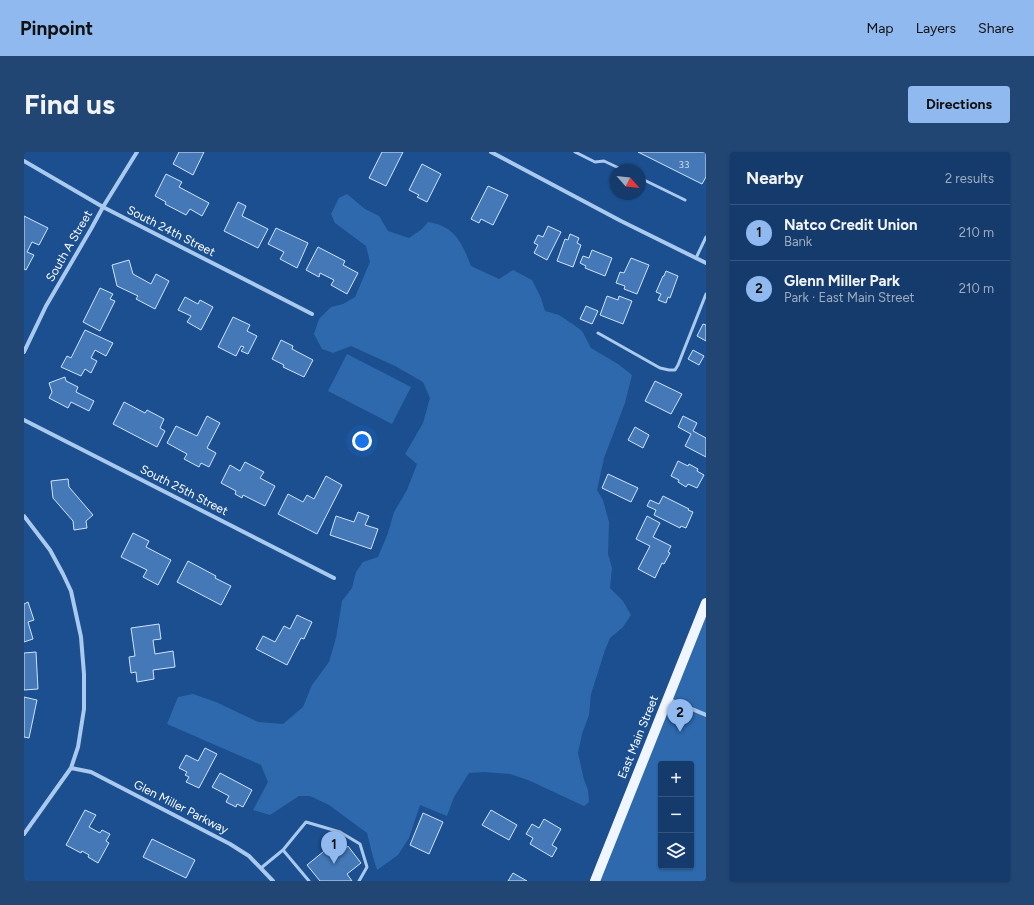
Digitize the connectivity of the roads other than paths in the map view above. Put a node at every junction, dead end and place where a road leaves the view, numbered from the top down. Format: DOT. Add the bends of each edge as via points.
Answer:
graph roads {
  1 [pos="137,152"];
  2 [pos="491,152"];
  3 [pos="575,152"];
  4 [pos="24,160"];
  5 [pos="610,164"];
  6 [pos="646,181"];
  7 [pos="685,200"];
  8 [pos="103,207"];
  9 [pos="706,237"];
  10 [pos="696,258"];
  11 [pos="706,263"];
  12 [pos="706,294"];
  13 [pos="312,314"];
  14 [pos="598,333"];
  15 [pos="24,352"];
  16 [pos="24,420"];
  17 [pos="24,516"];
  18 [pos="334,578"];
  19 [pos="706,603"];
  20 [pos="668,699"];
  21 [pos="706,715"];
  22 [pos="71,768"];
  23 [pos="24,834"];
  24 [pos="283,850"];
  25 [pos="261,868"];
  26 [pos="273,881"];
  27 [pos="308,881"];
  28 [pos="359,881"];
  29 [pos="595,881"];
  1 -- 8 [label="street, South A Street"];
  2 -- 10 [label="street"];
  3 -- 5 [label="lane" via="594,162 604,161"];
  4 -- 8 [label="street, South 24th Street"];
  6 -- 7 [label="lane"];
  8 -- 13 [label="street, South 24th Street"];
  8 -- 15 [label="street, South A Street" via="46,306"];
  9 -- 10 [label="lane"];
  10 -- 11 [label="street"];
  12 -- 14 [label="lane" via="675,370 660,368"];
  16 -- 18 [label="street, South 25th Street"];
  17 -- 22 [label="street" via="50,550 63,574 71,591 81,637 84,709 78,747"];
  19 -- 20 [label="main road, East Main Street"];
  20 -- 21 [label="street"];
  20 -- 29 [label="main road, East Main Street"];
  22 -- 23 [label="street"];
  22 -- 25 [label="street, Glen Miller Parkway" via="91,772 230,844 249,856"];
  24 -- 25 [label="lane"];
  24 -- 27 [label="lane"];
  24 -- 28 [label="lane" via="306,822 340,832 360,844 367,867"];
  25 -- 26 [label="street, Glen Miller Parkway"];
}
